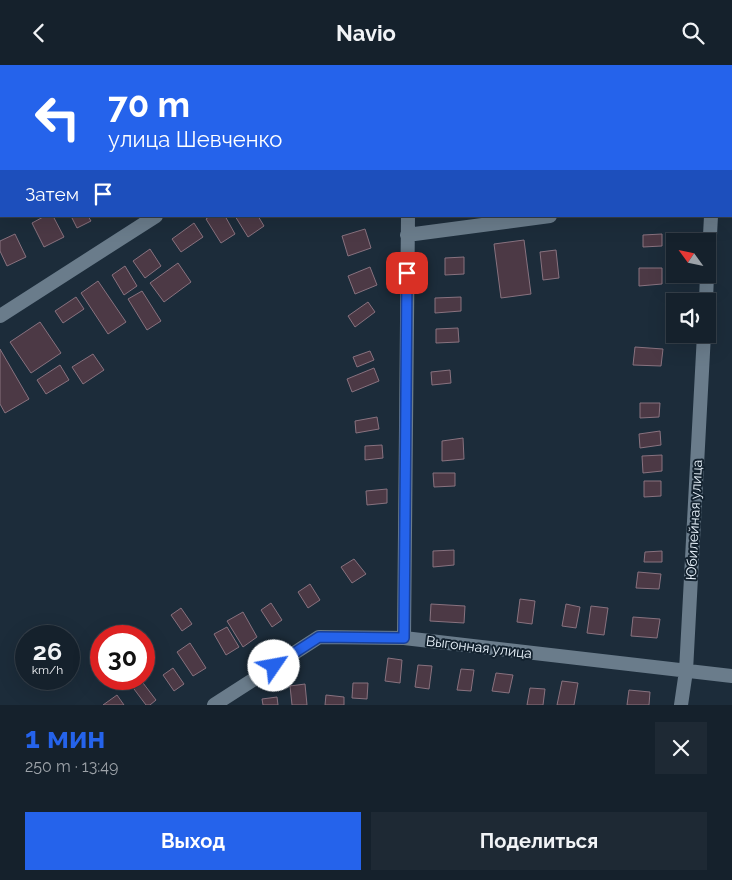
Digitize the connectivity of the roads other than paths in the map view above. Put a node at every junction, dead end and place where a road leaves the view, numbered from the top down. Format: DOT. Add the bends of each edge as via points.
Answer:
graph roads {
  1 [pos="154,217"];
  2 [pos="408,217"];
  3 [pos="542,217"];
  4 [pos="711,217"];
  5 [pos="710,233"];
  6 [pos="407,235"];
  7 [pos="0,316"];
  8 [pos="704,343"];
  9 [pos="404,638"];
  10 [pos="686,671"];
  11 [pos="732,676"];
  12 [pos="214,705"];
  13 [pos="680,705"];
  1 -- 7 [label="street"];
  2 -- 6 [label="street"];
  3 -- 6 [label="street"];
  4 -- 5 [label="street"];
  6 -- 9 [label="street"];
  8 -- 10 [label="street, Юбилейная улица"];
  9 -- 10 [label="street, Выгонная улица"];
  9 -- 12 [label="street, Выгонная улица" via="319,637"];
  10 -- 11 [label="street, Выгонная улица"];
  10 -- 13 [label="street, Юбилейная улица"];
}
